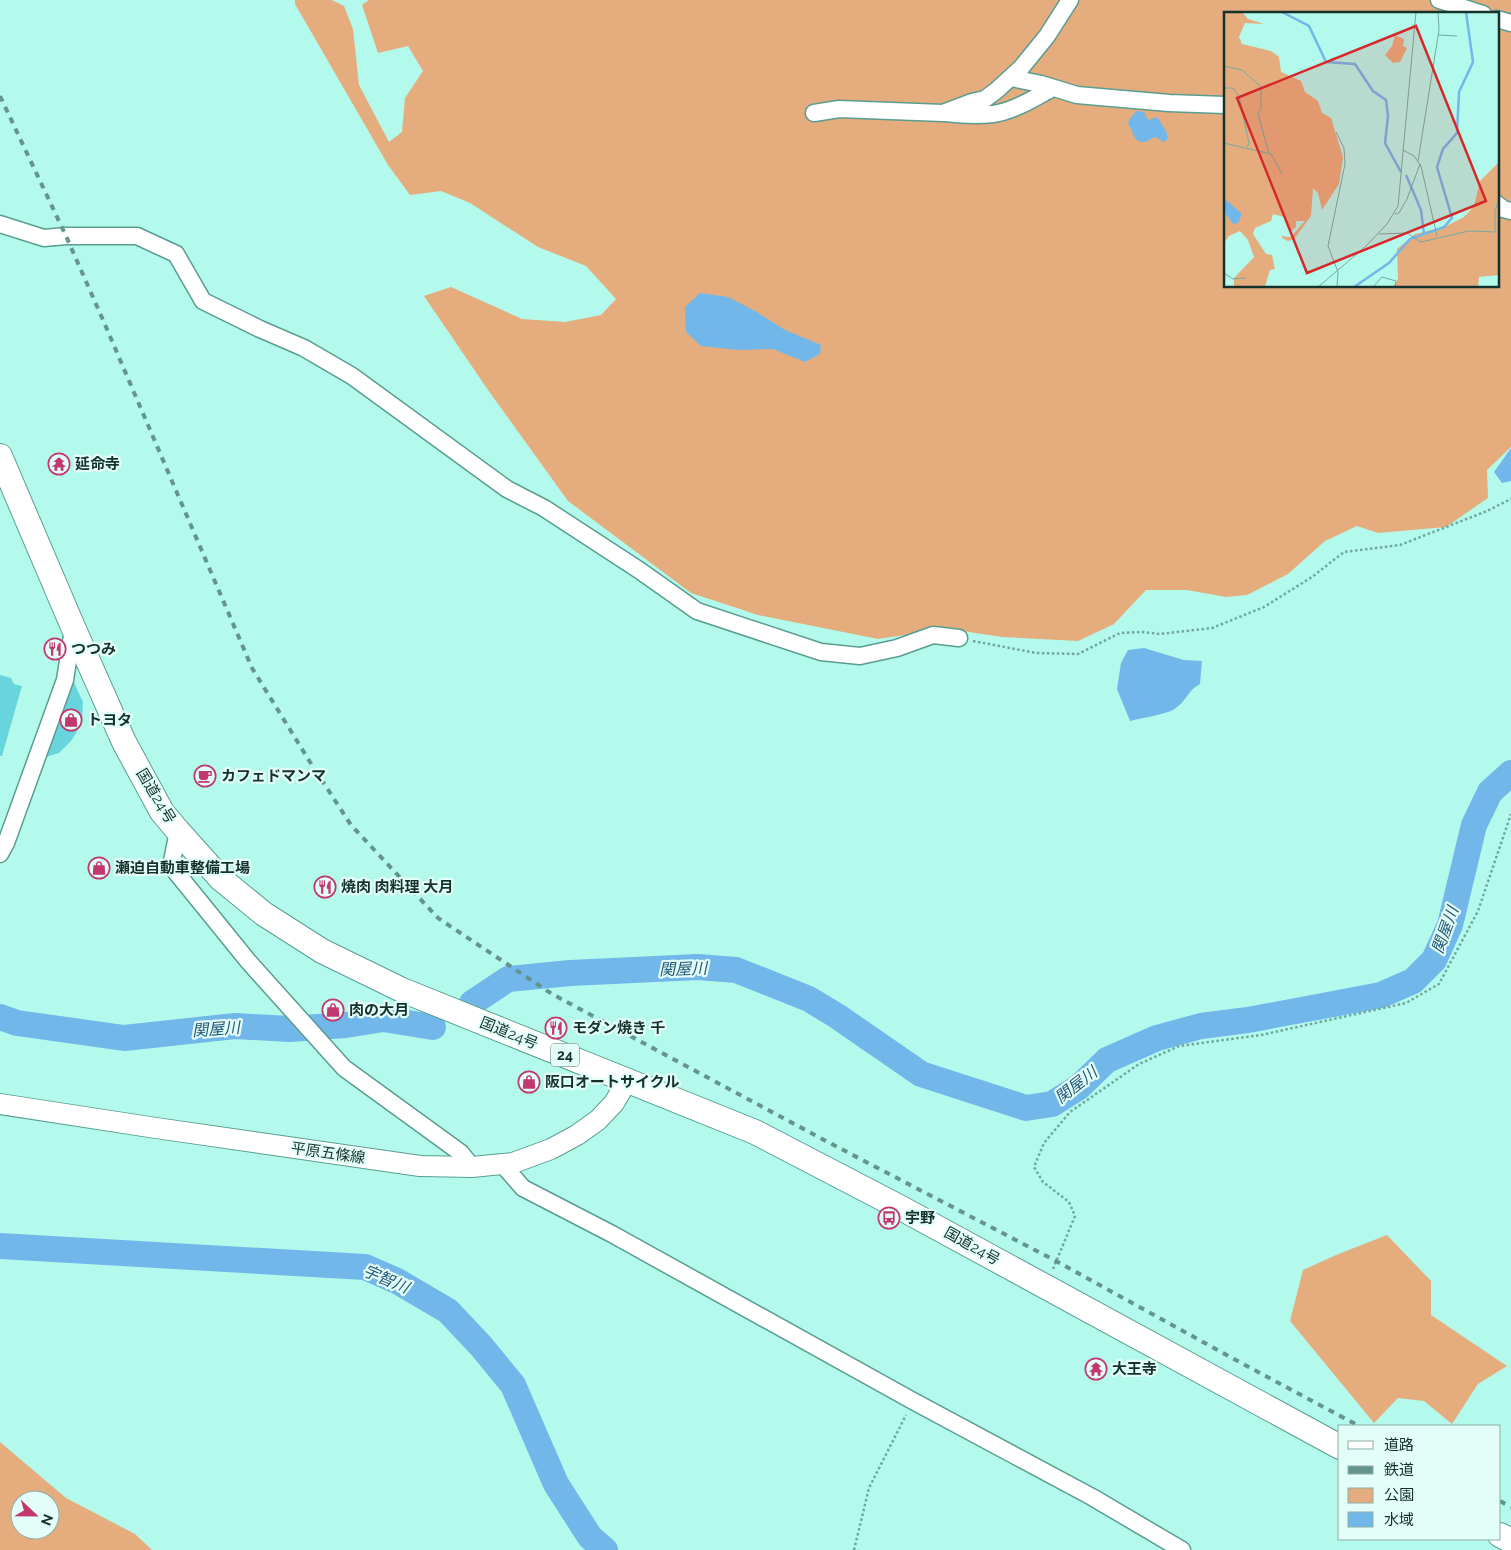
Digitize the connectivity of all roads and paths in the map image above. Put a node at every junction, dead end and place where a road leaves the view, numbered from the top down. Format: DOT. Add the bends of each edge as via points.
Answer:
graph roads {
  1 [pos="1058,0"];
  2 [pos="1070,0"];
  3 [pos="1439,0"];
  4 [pos="1476,12"];
  5 [pos="1498,19"];
  6 [pos="1511,23"];
  7 [pos="1047,36"];
  8 [pos="1032,54"];
  9 [pos="1011,78"];
  10 [pos="1047,86"];
  11 [pos="1224,105"];
  12 [pos="814,112"];
  13 [pos="943,113"];
  14 [pos="1498,205"];
  15 [pos="1511,211"];
  16 [pos="0,224"];
  17 [pos="0,456"];
  18 [pos="1511,499"];
  19 [pos="73,627"];
  20 [pos="960,638"];
  21 [pos="1511,814"];
  22 [pos="178,832"];
  23 [pos="0,854"];
  24 [pos="628,1081"];
  25 [pos="0,1104"];
  26 [pos="502,1164"];
  27 [pos="472,1167"];
  28 [pos="1056,1261"];
  29 [pos="913,1401"];
  30 [pos="1338,1446"];
  31 [pos="854,1550"];
  32 [pos="1182,1550"];
  1 -- 7 [label="street"];
  2 -- 7 [label="street"];
  3 -- 4 [label="street"];
  5 -- 6 [label="street"];
  7 -- 8 [label="street"];
  8 -- 9 [label="street"];
  8 -- 10 [label="street" via="1034,70"];
  9 -- 10 [label="street"];
  9 -- 13 [label="street" via="985,99"];
  10 -- 11 [label="street" via="1077,96"];
  10 -- 13 [label="street" via="1015,107 994,114"];
  12 -- 13 [label="street" via="840,109"];
  14 -- 15 [label="street"];
  16 -- 20 [label="street" via="44,238 136,236 176,254 203,301 304,348 352,376 507,489 544,508 697,611 821,652 860,656 933,635"];
  17 -- 19 [label="highway, 国道24号 / 24"];
  18 -- 20 [label="path" via="1400,545 1344,552 1264,607 1212,628 1160,634 1120,633 1078,654 1036,653"];
  19 -- 22 [label="highway, 国道24号 / 24" via="124,742 162,812"];
  19 -- 23 [label="street" via="65,680"];
  21 -- 28 [label="path" via="1478,911 1439,984 1406,1004 1261,1036 1179,1046 1139,1064 1070,1112 1044,1143 1034,1167 1043,1182 1069,1202 1075,1216"];
  22 -- 24 [label="highway, 国道24号 / 24" via="221,879 264,914 322,951 402,990"];
  22 -- 27 [label="street" via="171,866 248,961 344,1068 461,1153"];
  24 -- 26 [label="main road, 平原五條線" via="598,1120 576,1135 551,1149"];
  24 -- 30 [label="highway, 国道24号 / 24" via="755,1132"];
  25 -- 27 [label="main road, 平原五條線" via="420,1166"];
  26 -- 27 [label="main road, 平原五條線"];
  26 -- 29 [label="street" via="523,1188"];
  29 -- 31 [label="path" via="869,1488"];
  29 -- 32 [label="street" via="1092,1496"];
}
